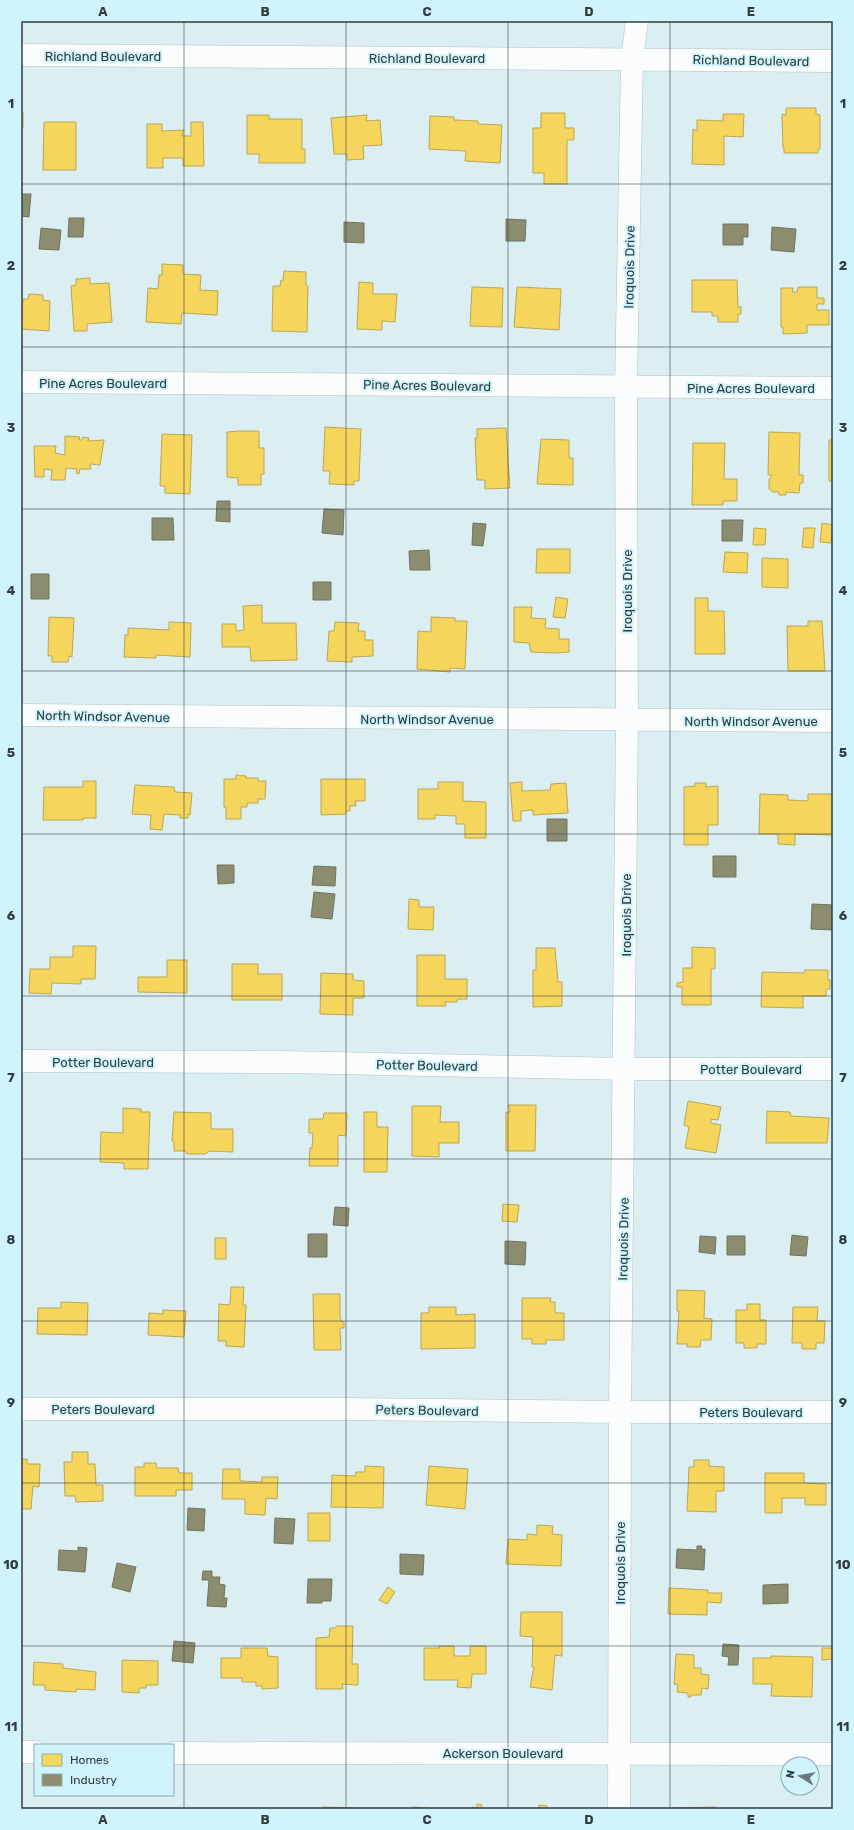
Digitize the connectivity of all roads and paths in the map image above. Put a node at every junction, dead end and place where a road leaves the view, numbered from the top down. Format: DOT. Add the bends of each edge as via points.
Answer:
graph roads {
  1 [pos="637,21"];
  2 [pos="21,55"];
  3 [pos="632,59"];
  4 [pos="833,61"];
  5 [pos="21,382"];
  6 [pos="626,388"];
  7 [pos="833,388"];
  8 [pos="21,715"];
  9 [pos="628,720"];
  10 [pos="833,721"];
  11 [pos="21,1061"];
  12 [pos="625,1069"];
  13 [pos="833,1069"];
  14 [pos="21,1409"];
  15 [pos="620,1412"];
  16 [pos="833,1412"];
  17 [pos="21,1752"];
  18 [pos="34,1752"];
  19 [pos="174,1753"];
  20 [pos="619,1753"];
  21 [pos="833,1754"];
  22 [pos="619,1809"];
  1 -- 3 [label="street, Iroquois Drive"];
  2 -- 3 [label="street, Richland Boulevard"];
  3 -- 4 [label="street, Richland Boulevard"];
  3 -- 6 [label="street, Iroquois Drive"];
  5 -- 6 [label="street, Pine Acres Boulevard"];
  6 -- 7 [label="street, Pine Acres Boulevard"];
  6 -- 9 [label="street, Iroquois Drive"];
  8 -- 9 [label="street, North Windsor Avenue"];
  9 -- 10 [label="street, North Windsor Avenue"];
  9 -- 12 [label="street, Iroquois Drive"];
  11 -- 12 [label="street, Potter Boulevard" via="285,1062"];
  12 -- 13 [label="street, Potter Boulevard"];
  12 -- 15 [label="street, Iroquois Drive"];
  14 -- 15 [label="street, Peters Boulevard"];
  15 -- 16 [label="street, Peters Boulevard"];
  15 -- 20 [label="street, Iroquois Drive"];
  17 -- 18 [label="street"];
  19 -- 20 [label="street, Ackerson Boulevard"];
  20 -- 21 [label="street, Ackerson Boulevard"];
  20 -- 22 [label="street, Iroquois Drive"];
}
